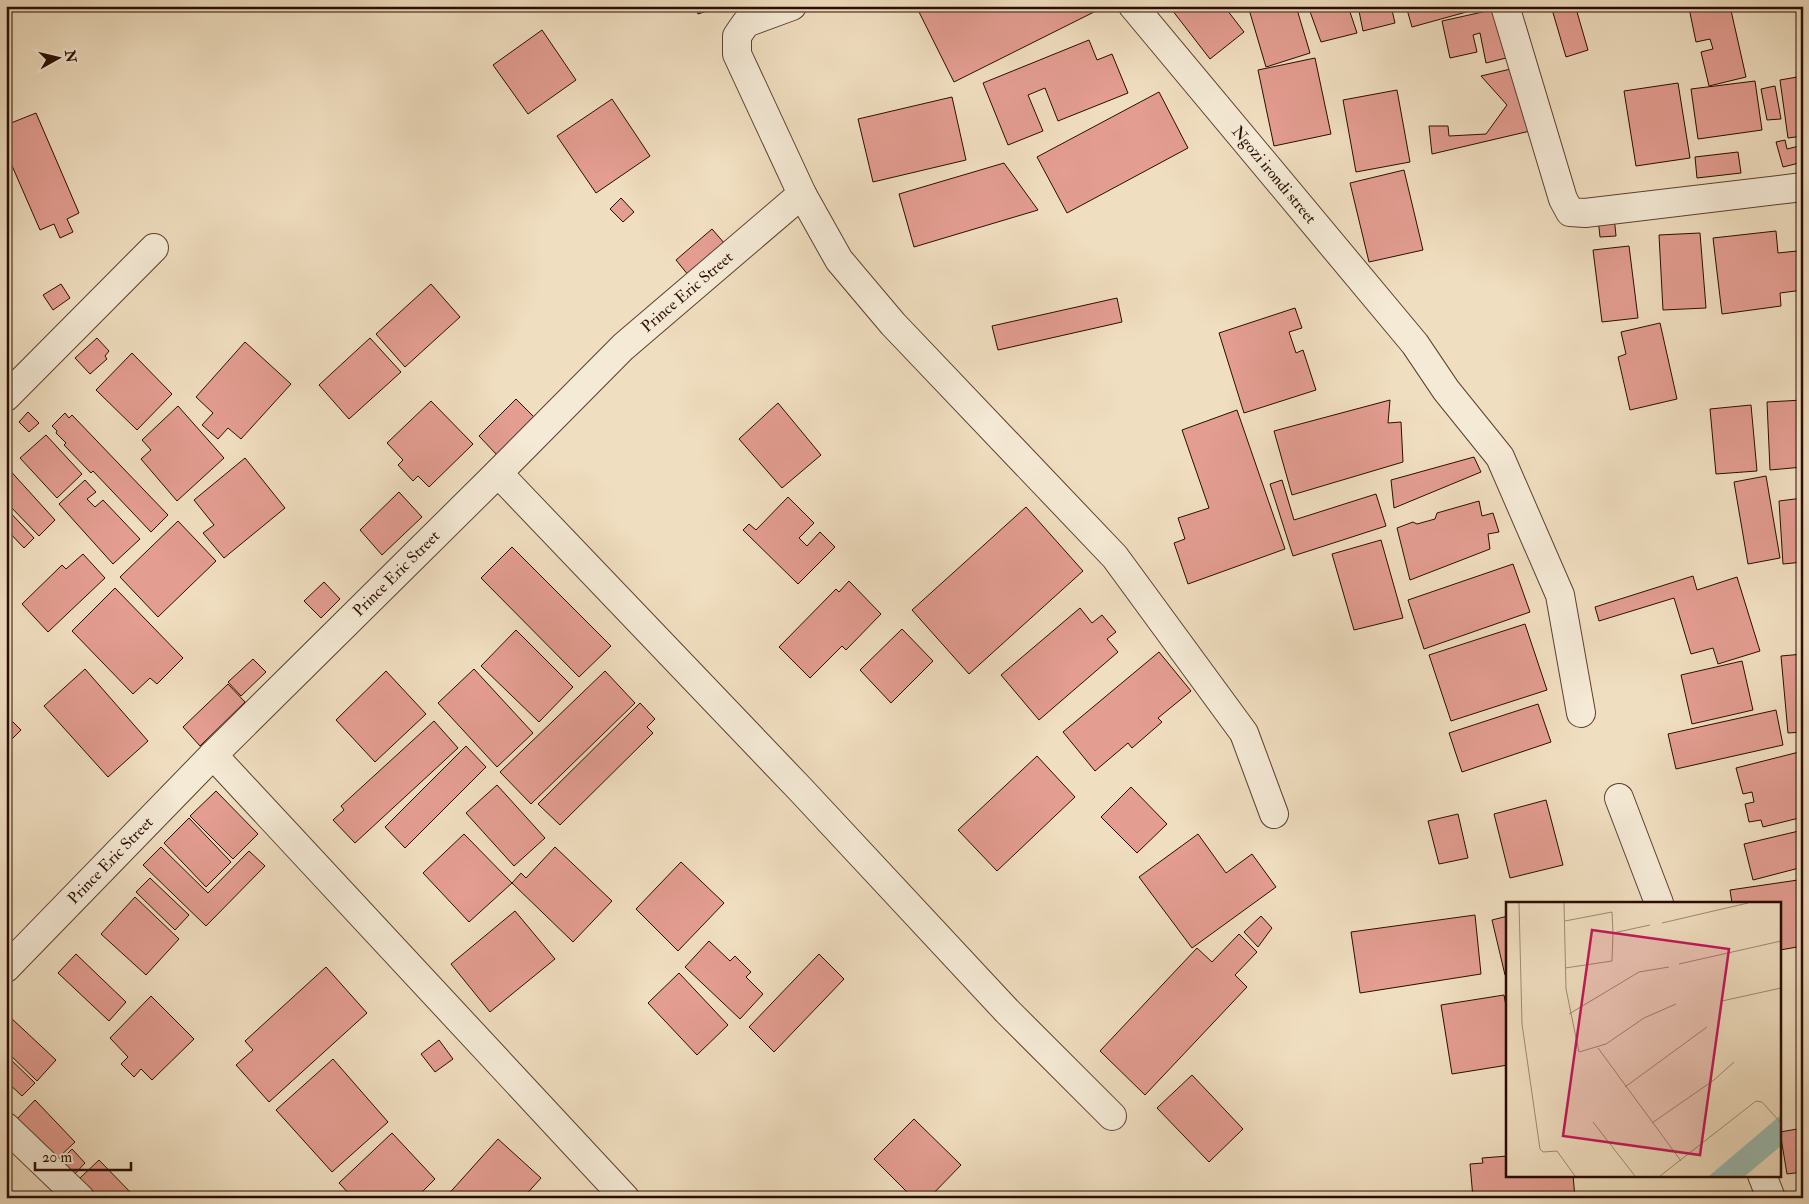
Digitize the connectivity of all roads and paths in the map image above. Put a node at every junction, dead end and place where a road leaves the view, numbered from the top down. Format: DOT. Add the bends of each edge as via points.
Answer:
graph roads {
  1 [pos="792,6"];
  2 [pos="1133,6"];
  3 [pos="1505,6"];
  4 [pos="1803,188"];
  5 [pos="802,194"];
  6 [pos="154,248"];
  7 [pos="6,397"];
  8 [pos="498,473"];
  9 [pos="1581,713"];
  10 [pos="213,755"];
  11 [pos="1619,798"];
  12 [pos="1274,814"];
  13 [pos="1659,902"];
  14 [pos="6,968"];
  15 [pos="1112,1116"];
  16 [pos="6,1127"];
  17 [pos="1762,1176"];
  18 [pos="80,1198"];
  19 [pos="625,1198"];
  20 [pos="1771,1198"];
  1 -- 5 [label="street" via="746,23 736,36 737,54"];
  2 -- 9 [label="street, Ngozi irondi street" via="1416,344 1446,390 1500,457 1560,595"];
  3 -- 4 [label="street" via="1563,200 1570,212 1586,213"];
  5 -- 8 [label="street, Prince Eric Street" via="624,347"];
  5 -- 12 [label="street" via="839,260 893,324 1115,557 1244,733"];
  6 -- 7 [label="street"];
  8 -- 10 [label="street, Prince Eric Street"];
  8 -- 15 [label="street" via="1007,1011"];
  10 -- 14 [label="street, Prince Eric Street"];
  10 -- 19 [label="street"];
  11 -- 13 [label="street"];
  16 -- 18 [label="street"];
  17 -- 20 [label="street"];
}
